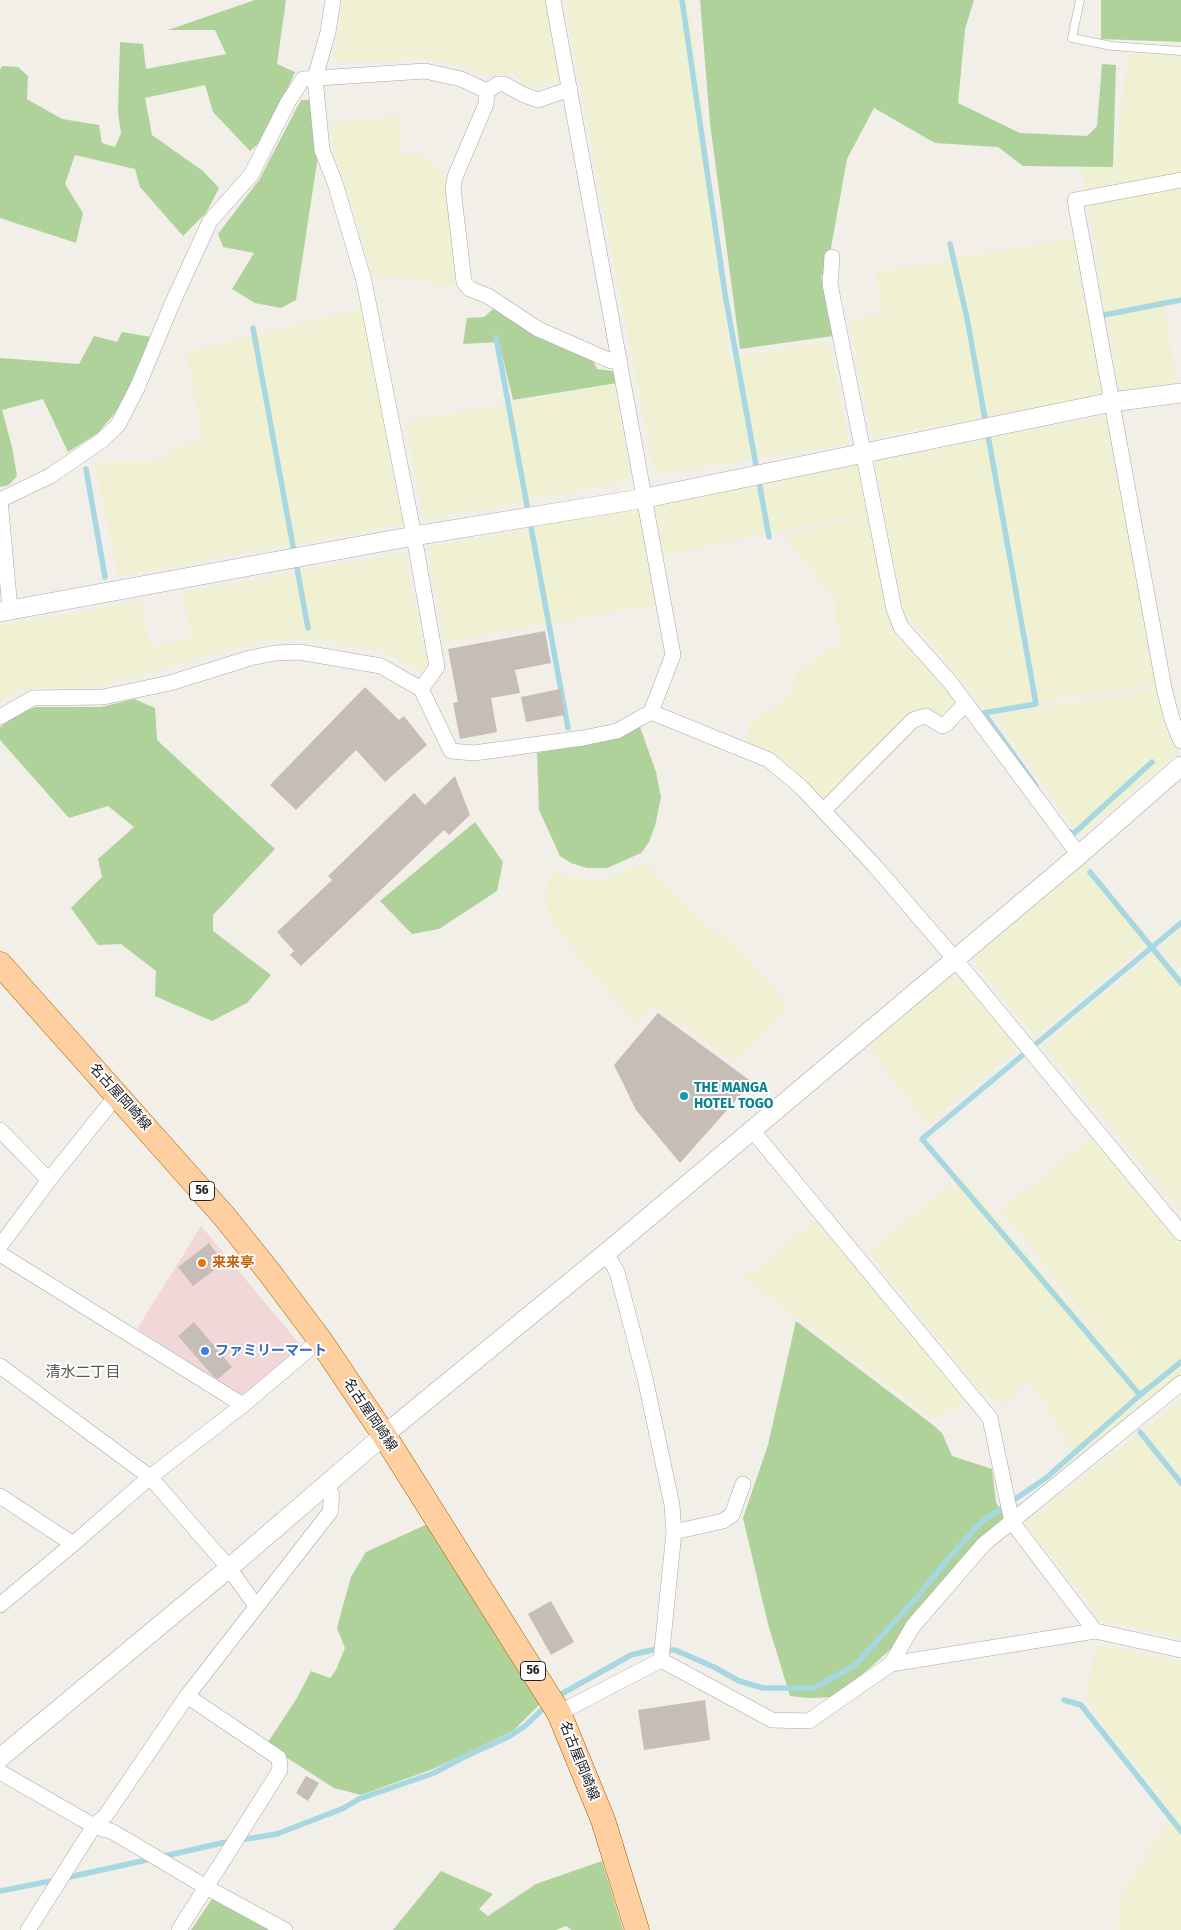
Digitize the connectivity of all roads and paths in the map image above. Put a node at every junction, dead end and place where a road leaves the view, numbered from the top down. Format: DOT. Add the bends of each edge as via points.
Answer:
graph roads {
  1 [pos="333,0"];
  2 [pos="554,0"];
  3 [pos="1080,0"];
  4 [pos="1181,51"];
  5 [pos="315,78"];
  6 [pos="570,89"];
  7 [pos="487,91"];
  8 [pos="1181,180"];
  9 [pos="832,257"];
  10 [pos="620,361"];
  11 [pos="1181,392"];
  12 [pos="1112,402"];
  13 [pos="864,452"];
  14 [pos="646,498"];
  15 [pos="0,500"];
  16 [pos="414,536"];
  17 [pos="5,610"];
  18 [pos="421,690"];
  19 [pos="966,703"];
  20 [pos="651,712"];
  21 [pos="0,717"];
  22 [pos="1181,741"];
  23 [pos="1181,766"];
  24 [pos="824,810"];
  25 [pos="1079,855"];
  26 [pos="954,958"];
  27 [pos="0,964"];
  28 [pos="117,1094"];
  29 [pos="0,1130"];
  30 [pos="752,1130"];
  31 [pos="49,1180"];
  32 [pos="1181,1233"];
  33 [pos="0,1246"];
  34 [pos="606,1253"];
  35 [pos="0,1254"];
  36 [pos="320,1340"];
  37 [pos="0,1366"];
  38 [pos="1181,1384"];
  39 [pos="243,1406"];
  40 [pos="384,1434"];
  41 [pos="150,1477"];
  42 [pos="326,1484"];
  43 [pos="743,1484"];
  44 [pos="0,1496"];
  45 [pos="1012,1522"];
  46 [pos="674,1532"];
  47 [pos="73,1544"];
  48 [pos="229,1568"];
  49 [pos="0,1605"];
  50 [pos="256,1606"];
  51 [pos="1095,1631"];
  52 [pos="1181,1650"];
  53 [pos="662,1660"];
  54 [pos="891,1664"];
  55 [pos="187,1696"];
  56 [pos="559,1713"];
  57 [pos="0,1758"];
  58 [pos="0,1772"];
  59 [pos="94,1826"];
  60 [pos="206,1886"];
  61 [pos="28,1930"];
  62 [pos="179,1930"];
  63 [pos="285,1930"];
  64 [pos="637,1930"];
  1 -- 5 [label="street"];
  2 -- 6 [label="street"];
  3 -- 4 [label="lane" via="1072,38 1112,46"];
  5 -- 7 [label="street" via="426,71 461,79"];
  5 -- 15 [label="street" via="303,79 251,175 210,221 118,425 101,441 50,476"];
  5 -- 16 [label="street" via="322,150 364,281"];
  6 -- 7 [label="street" via="538,100 504,84"];
  6 -- 10 [label="street"];
  7 -- 10 [label="street" via="486,104 453,188 464,282 470,289 488,296 538,329 611,361"];
  8 -- 12 [label="street" via="1075,200"];
  9 -- 13 [label="street" via="830,284"];
  10 -- 14 [label="street"];
  11 -- 12 [label="street"];
  12 -- 13 [label="street"];
  12 -- 22 [label="street" via="1164,688"];
  13 -- 14 [label="street"];
  13 -- 19 [label="street" via="894,609 901,627"];
  14 -- 16 [label="street"];
  14 -- 20 [label="street" via="673,655"];
  15 -- 17 [label="street"];
  16 -- 17 [label="street"];
  16 -- 18 [label="street" via="437,667"];
  18 -- 20 [label="street" via="452,752 474,753 583,738 617,731"];
  18 -- 21 [label="street" via="381,666 299,652 275,653 170,683 103,697 33,698"];
  19 -- 24 [label="street" via="942,726 926,716 913,720"];
  19 -- 25 [label="street"];
  20 -- 24 [label="street" via="769,760"];
  23 -- 25 [label="street"];
  24 -- 26 [label="street"];
  25 -- 26 [label="street"];
  26 -- 30 [label="street"];
  26 -- 32 [label="street"];
  27 -- 28 [label="main road, 名古屋岡崎線 / 56"];
  28 -- 31 [label="street"];
  28 -- 36 [label="main road, 名古屋岡崎線 / 56" via="224,1216"];
  29 -- 31 [label="street"];
  30 -- 34 [label="street"];
  30 -- 45 [label="street" via="990,1418"];
  31 -- 33 [label="street"];
  34 -- 40 [label="street"];
  34 -- 46 [label="street" via="617,1272 645,1378 672,1505"];
  35 -- 39 [label="street"];
  36 -- 39 [label="street"];
  36 -- 40 [label="main road, 名古屋岡崎線 / 56"];
  37 -- 41 [label="street"];
  38 -- 45 [label="street"];
  39 -- 41 [label="street"];
  40 -- 42 [label="street"];
  40 -- 56 [label="main road, 名古屋岡崎線 / 56"];
  41 -- 47 [label="street"];
  41 -- 48 [label="street"];
  42 -- 48 [label="street"];
  42 -- 50 [label="street" via="332,1495 330,1512"];
  43 -- 46 [label="street" via="732,1515 723,1521"];
  44 -- 47 [label="street"];
  45 -- 51 [label="street"];
  45 -- 54 [label="street" via="984,1544 913,1626"];
  46 -- 53 [label="street"];
  47 -- 49 [label="street"];
  48 -- 50 [label="street"];
  48 -- 57 [label="street"];
  50 -- 55 [label="street"];
  51 -- 52 [label="street"];
  51 -- 54 [label="street"];
  53 -- 54 [label="street" via="772,1720 808,1721"];
  53 -- 56 [label="street"];
  55 -- 59 [label="street" via="106,1815"];
  55 -- 60 [label="street" via="279,1758 280,1770"];
  56 -- 64 [label="main road, 名古屋岡崎線 / 56" via="603,1820"];
  58 -- 59 [label="street"];
  59 -- 60 [label="street" via="113,1832"];
  59 -- 61 [label="street"];
  60 -- 62 [label="street"];
  60 -- 63 [label="street"];
}
